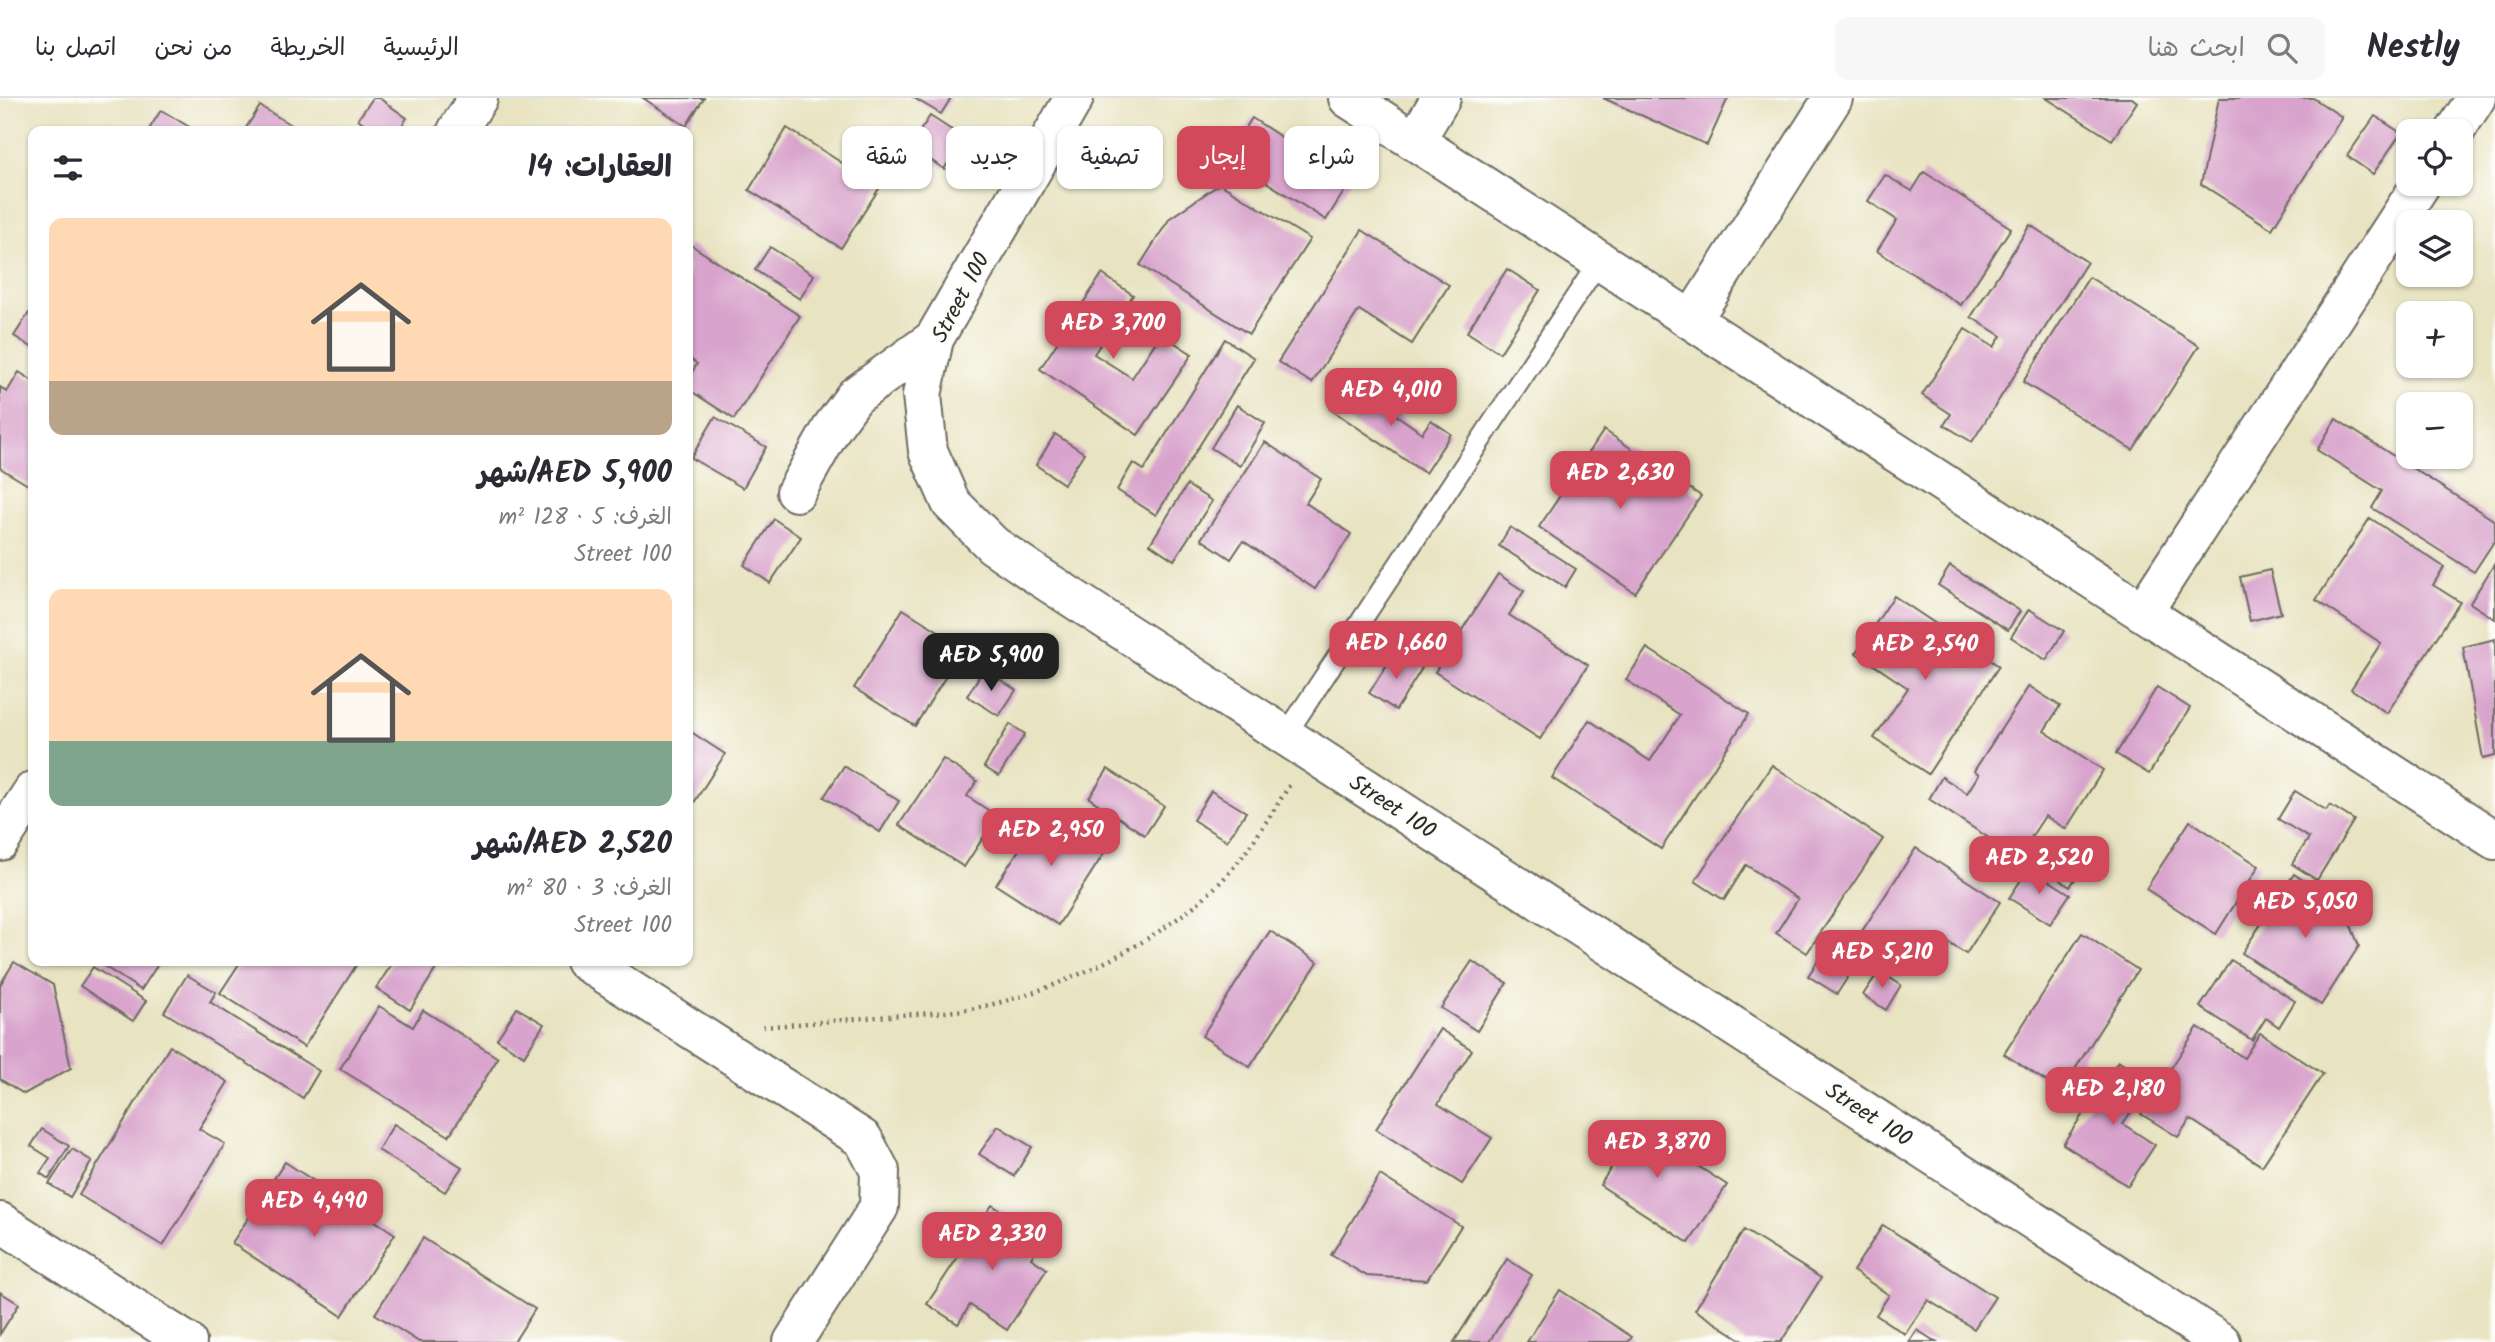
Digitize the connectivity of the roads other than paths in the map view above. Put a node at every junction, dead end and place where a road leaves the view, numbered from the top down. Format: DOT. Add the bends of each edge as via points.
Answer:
graph roads {
  1 [pos="478,98"];
  2 [pos="1074,98"];
  3 [pos="1348,98"];
  4 [pos="1441,98"];
  5 [pos="1833,98"];
  6 [pos="2476,98"];
  7 [pos="2463,119"];
  8 [pos="460,126"];
  9 [pos="1415,141"];
  10 [pos="2413,196"];
  11 [pos="1600,260"];
  12 [pos="1692,320"];
  13 [pos="934,339"];
  14 [pos="796,492"];
  15 [pos="2143,612"];
  16 [pos="1297,744"];
  17 [pos="28,799"];
  18 [pos="0,841"];
  19 [pos="2495,841"];
  20 [pos="593,966"];
  21 [pos="0,1222"];
  22 [pos="187,1342"];
  23 [pos="793,1342"];
  24 [pos="2221,1342"];
  1 -- 8 [label="street"];
  2 -- 13 [label="street, Street 100"];
  3 -- 9 [label="street"];
  4 -- 9 [label="street"];
  5 -- 12 [label="street"];
  6 -- 7 [label="street"];
  9 -- 11 [label="street"];
  10 -- 15 [label="street"];
  11 -- 12 [label="street"];
  11 -- 16 [label="lane"];
  12 -- 15 [label="street"];
  13 -- 14 [label="street" via="855,396"];
  13 -- 16 [label="street, Street 100" via="922,395 928,451 951,503 993,545"];
  15 -- 19 [label="street"];
  16 -- 24 [label="street, Street 100"];
  17 -- 18 [label="street"];
  20 -- 23 [label="street" via="863,1139 880,1171 879,1207"];
  21 -- 22 [label="street"];
}
